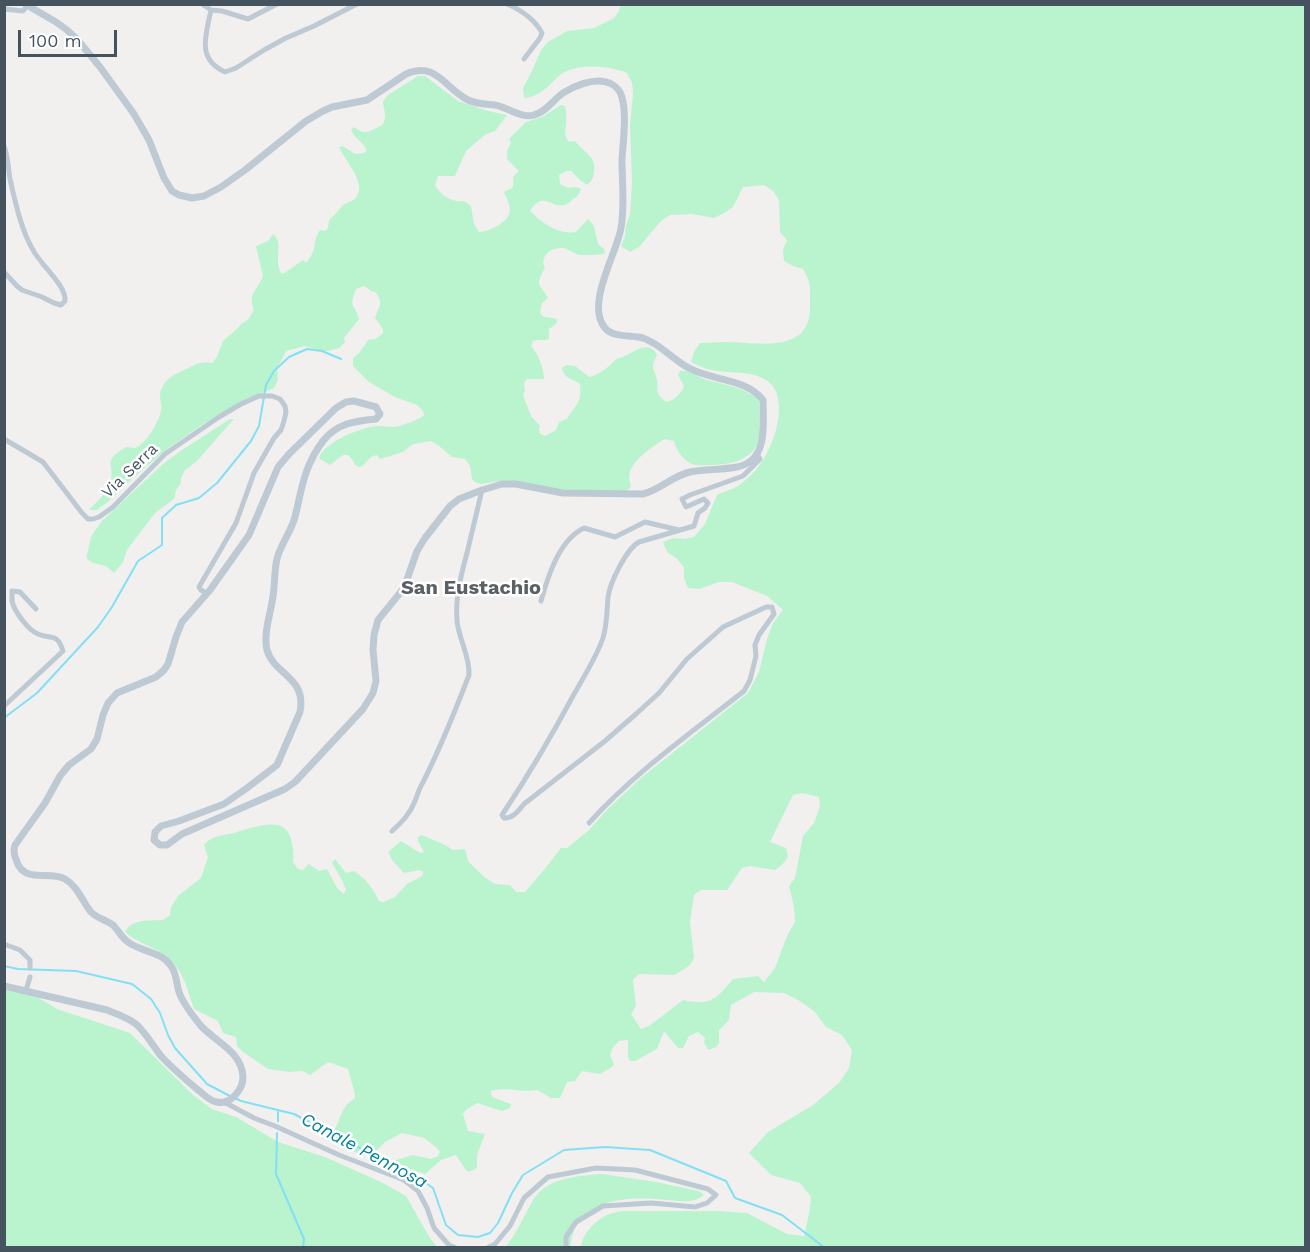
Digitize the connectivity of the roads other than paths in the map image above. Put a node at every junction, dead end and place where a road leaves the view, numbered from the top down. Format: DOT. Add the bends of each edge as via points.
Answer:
graph roads {
  1 [pos="202,4"];
  2 [pos="277,4"];
  3 [pos="357,4"];
  4 [pos="507,4"];
  5 [pos="26,5"];
  6 [pos="4,9"];
  7 [pos="211,10"];
  8 [pos="524,59"];
  9 [pos="4,146"];
  10 [pos="4,272"];
  11 [pos="4,439"];
  12 [pos="757,454"];
  13 [pos="482,490"];
  14 [pos="681,530"];
  15 [pos="207,593"];
  16 [pos="541,601"];
  17 [pos="36,609"];
  18 [pos="4,706"];
  19 [pos="589,823"];
  20 [pos="392,831"];
  21 [pos="4,944"];
  22 [pos="30,968"];
  23 [pos="30,977"];
  24 [pos="4,986"];
  25 [pos="26,990"];
  26 [pos="227,1101"];
  27 [pos="456,1248"];
  28 [pos="488,1248"];
  29 [pos="566,1248"];
  1 -- 7 [label="street"];
  2 -- 7 [label="street" via="248,19"];
  3 -- 7 [label="street" via="225,72 216,68 204,47"];
  4 -- 8 [label="street" via="533,21 542,33"];
  5 -- 6 [label="street" via="22,11"];
  5 -- 12 [label="street" via="77,39 134,114 172,191 192,198 221,187 323,111 367,100 413,71 434,73 468,100 527,116 542,111 580,84 608,82 620,93 624,107 624,203 621,231 602,285 599,318 612,333 651,341 692,370 760,395 764,440"];
  9 -- 10 [label="street" via="14,199 31,246 62,289 65,301 54,303 22,290"];
  11 -- 15 [label="street, Via Serra" via="43,462 82,513 93,519 113,507 165,454 219,417 259,396 280,399 286,412 281,430 255,473 236,523 202,580 199,587"];
  12 -- 13 [label="street" via="739,467 688,472 643,494 563,493 516,484"];
  12 -- 14 [label="street" via="760,459 743,476 682,499 686,507 704,499 708,503 698,513 694,526"];
  13 -- 15 [label="street" via="459,499 444,513 417,551 404,588 378,620 373,650 376,681 363,709 285,789 160,845 154,840 161,826 224,804 277,765 301,703 299,691 268,652 266,639 277,558 294,520 304,475 323,441 341,425 376,419 380,414 376,407 346,402 289,454 278,467 249,536"];
  13 -- 20 [label="street" via="457,598 457,621 469,675 410,812"];
  14 -- 16 [label="street" via="645,522 615,537 584,528 577,531 568,539 549,573"];
  14 -- 19 [label="street" via="633,545 623,560 608,595 603,639 542,753 502,815 504,818 513,816 636,714 723,627 766,607 772,607 774,614 755,645 756,656 744,691 635,777"];
  15 -- 26 [label="street" via="182,622 164,670 117,693 108,703 91,749 69,765 13,851 23,871 65,879 92,913 112,925 129,943 164,958 171,966 180,994 192,1013 237,1060 242,1084"];
  17 -- 18 [label="street" via="20,592 12,591 12,602 23,622 37,634 54,637 63,651"];
  21 -- 22 [label="street" via="20,950 30,960"];
  23 -- 25 [label="street"];
  24 -- 25 [label="street"];
  25 -- 26 [label="street" via="107,1010 134,1022 163,1058 209,1099"];
  26 -- 27 [label="street" via="254,1118 404,1180 418,1191 434,1228"];
  28 -- 29 [label="street" via="510,1226 524,1198 548,1177 596,1168 635,1170 708,1189 716,1195 695,1207 651,1203 603,1206 576,1222 566,1237"];
}
